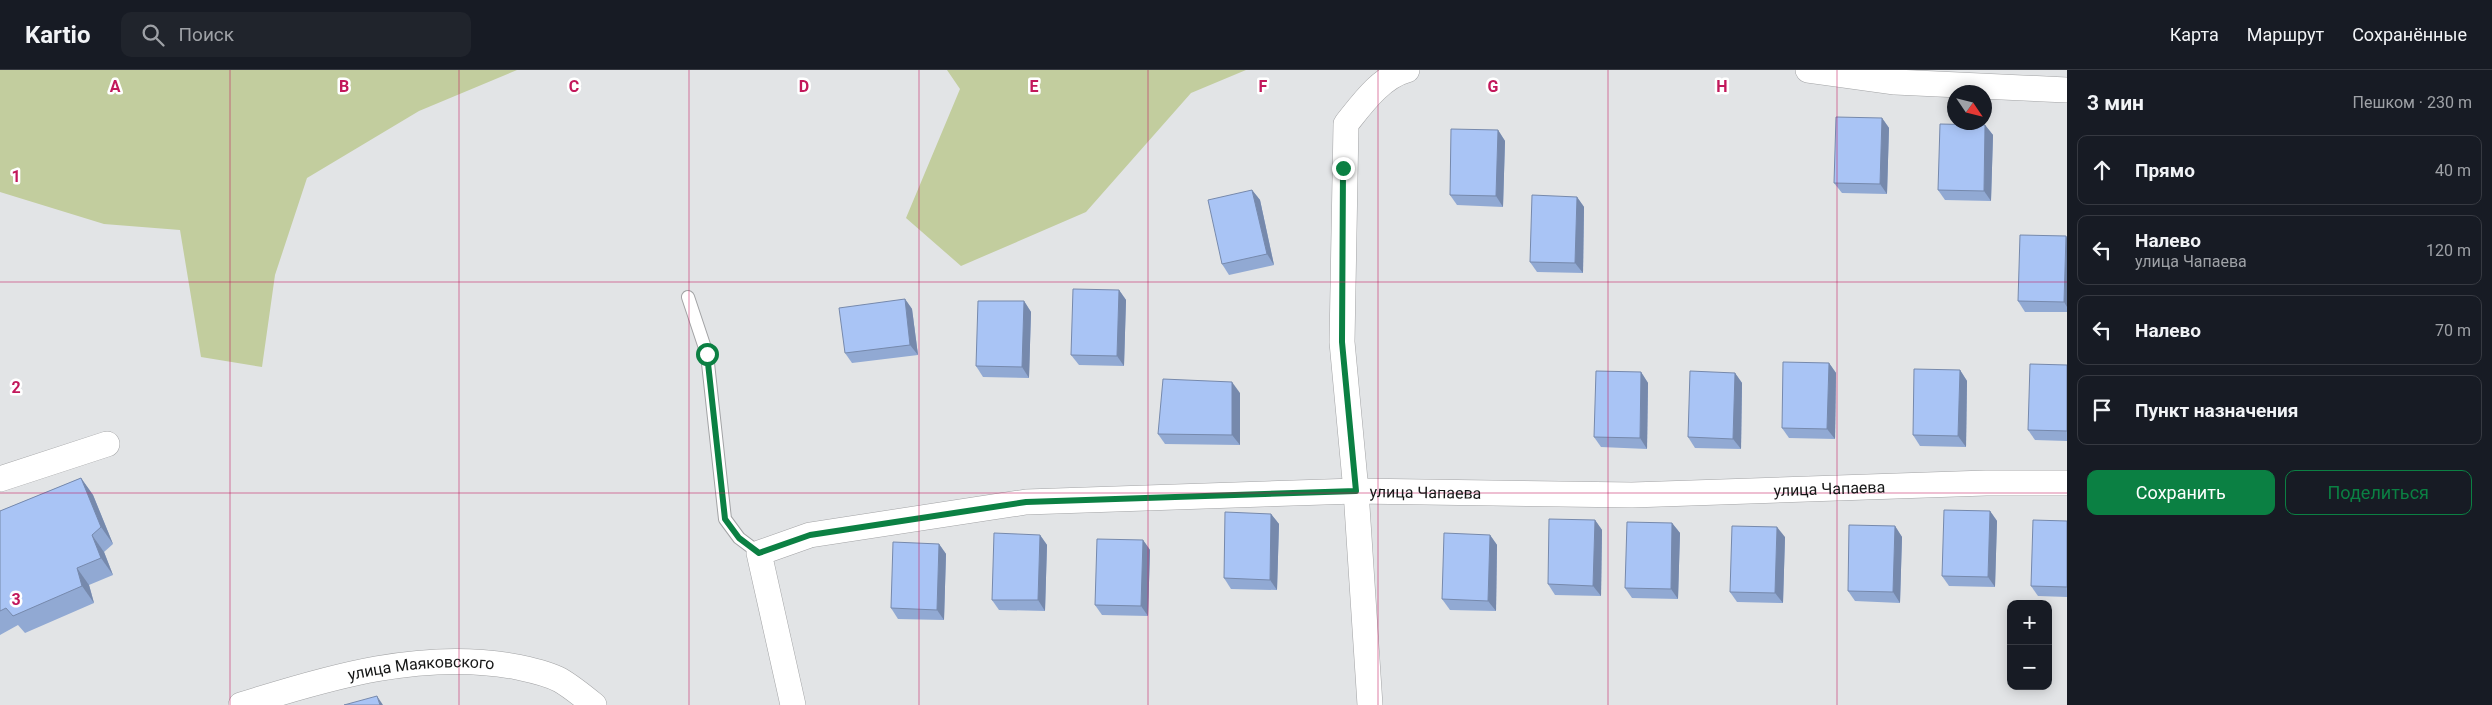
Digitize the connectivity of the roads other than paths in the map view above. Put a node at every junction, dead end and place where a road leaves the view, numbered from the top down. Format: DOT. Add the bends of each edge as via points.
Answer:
graph roads {
  1 [pos="1407,70"];
  2 [pos="1808,70"];
  3 [pos="2067,90"];
  4 [pos="688,297"];
  5 [pos="107,444"];
  6 [pos="0,479"];
  7 [pos="2067,483"];
  8 [pos="1356,491"];
  9 [pos="759,553"];
  10 [pos="241,705"];
  11 [pos="594,705"];
  12 [pos="793,705"];
  13 [pos="1370,705"];
  1 -- 8 [label="street" via="1396,73 1374,91 1346,124 1342,342"];
  2 -- 3 [label="street" via="1895,82"];
  4 -- 9 [label="lane" via="707,354 725,519 739,538"];
  5 -- 6 [label="street"];
  7 -- 8 [label="street, улица Чапаева" via="1632,495"];
  8 -- 9 [label="street, улица Чапаева" via="1026,502 810,535"];
  8 -- 13 [label="street"];
  9 -- 12 [label="street"];
  10 -- 11 [label="street, улица Маяковского" via="312,682 375,668 484,662 533,670 559,679"];
}
